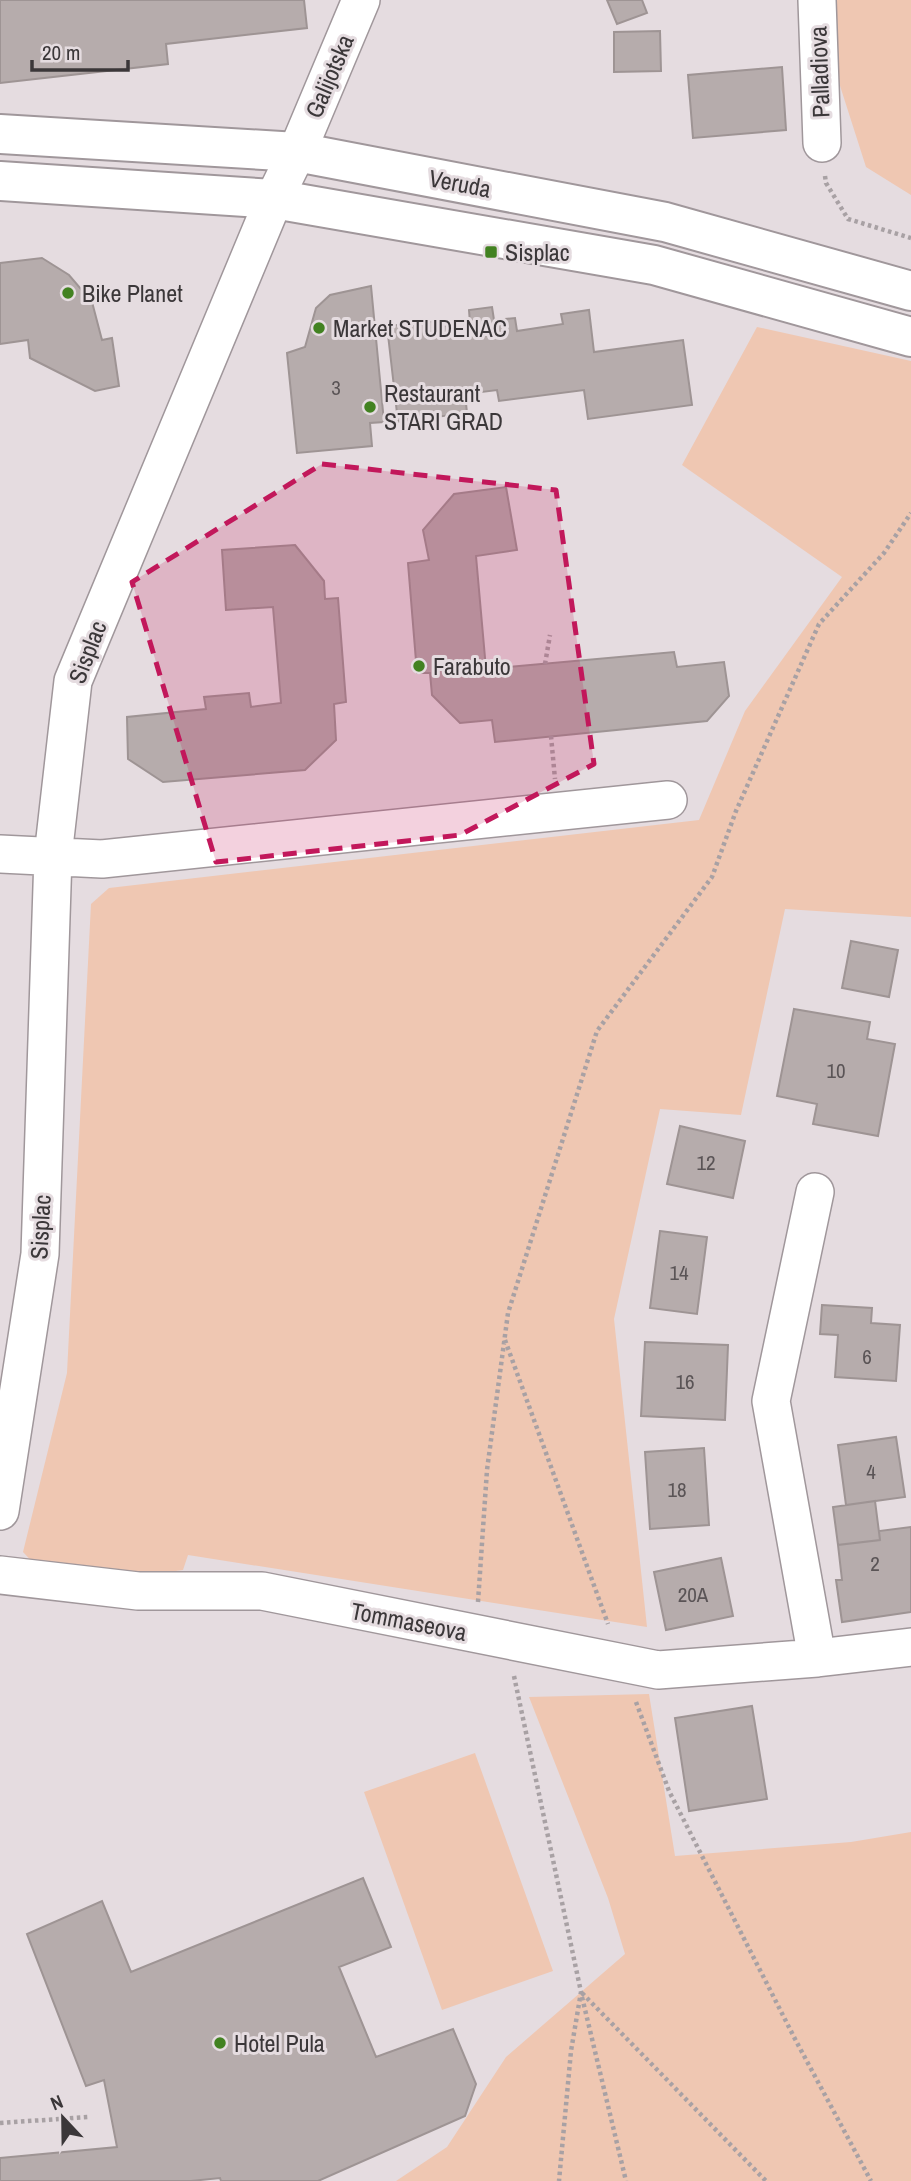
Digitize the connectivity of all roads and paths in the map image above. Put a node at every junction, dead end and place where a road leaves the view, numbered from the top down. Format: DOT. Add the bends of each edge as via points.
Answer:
graph roads {
  1 [pos="361,0"];
  2 [pos="817,0"];
  3 [pos="0,134"];
  4 [pos="822,143"];
  5 [pos="298,152"];
  6 [pos="0,181"];
  7 [pos="274,199"];
  8 [pos="911,238"];
  9 [pos="911,291"];
  10 [pos="911,337"];
  11 [pos="911,513"];
  12 [pos="550,635"];
  13 [pos="545,664"];
  14 [pos="551,736"];
  15 [pos="668,800"];
  16 [pos="557,811"];
  17 [pos="0,854"];
  18 [pos="53,856"];
  19 [pos="815,1192"];
  20 [pos="505,1337"];
  21 [pos="0,1511"];
  22 [pos="0,1575"];
  23 [pos="491,1637"];
  24 [pos="911,1647"];
  25 [pos="817,1658"];
  26 [pos="622,1663"];
  27 [pos="581,1992"];
  28 [pos="88,2116"];
  29 [pos="0,2123"];
  30 [pos="559,2181"];
  31 [pos="626,2181"];
  32 [pos="766,2181"];
  33 [pos="871,2181"];
  1 -- 5 [label="street, Galijotska"];
  2 -- 4 [label="street, Palladiova"];
  3 -- 5 [label="main road, Veruda"];
  4 -- 8 [label="path" via="826,183 848,219"];
  5 -- 7 [label="street, Sisplac"];
  5 -- 9 [label="main road, Veruda" via="665,222"];
  6 -- 7 [label="main road, Veruda"];
  7 -- 10 [label="main road, Veruda" via="654,265"];
  7 -- 18 [label="street, Sisplac" via="73,681"];
  11 -- 20 [label="path" via="884,553 819,624 736,811 712,877 597,1031 508,1313"];
  12 -- 13 [label="path"];
  14 -- 16 [label="path"];
  15 -- 16 [label="street"];
  16 -- 18 [label="street" via="102,859"];
  17 -- 18 [label="street"];
  18 -- 21 [label="street, Sisplac" via="40,1254"];
  19 -- 25 [label="street" via="771,1401"];
  20 -- 23 [label="path" via="487,1470"];
  20 -- 26 [label="path"];
  22 -- 23 [label="street, Tommaseova" via="138,1591 262,1591"];
  23 -- 26 [label="street, Tommaseova"];
  23 -- 27 [label="path"];
  24 -- 25 [label="street, Tommaseova"];
  25 -- 26 [label="street, Tommaseova" via="658,1670"];
  26 -- 33 [label="path" via="669,1791"];
  27 -- 30 [label="path"];
  27 -- 31 [label="path"];
  27 -- 32 [label="path"];
  28 -- 29 [label="path"];
}
